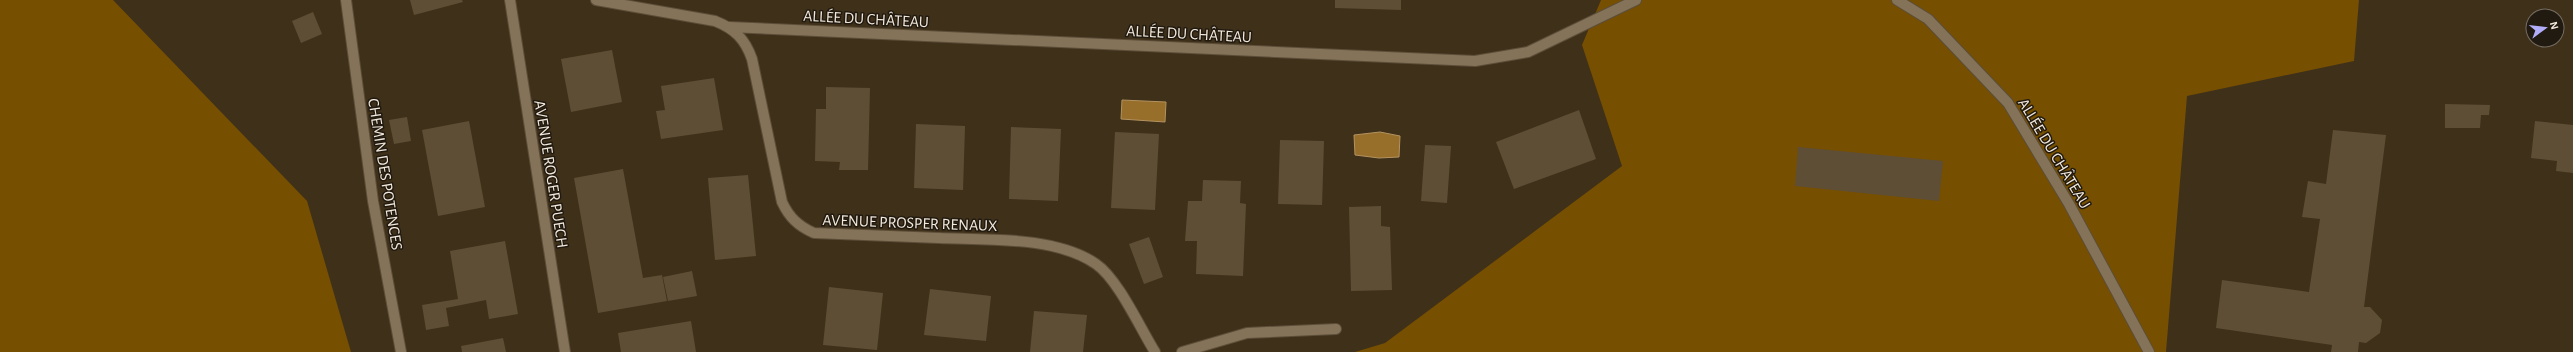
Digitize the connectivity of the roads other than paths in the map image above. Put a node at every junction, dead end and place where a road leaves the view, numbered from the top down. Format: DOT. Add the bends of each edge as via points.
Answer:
graph roads {
  1 [pos="346,0"];
  2 [pos="510,0"];
  3 [pos="596,0"];
  4 [pos="1636,0"];
  5 [pos="1897,0"];
  6 [pos="729,27"];
  7 [pos="1336,329"];
  8 [pos="401,352"];
  9 [pos="565,352"];
  10 [pos="1155,352"];
  11 [pos="1182,352"];
  12 [pos="2149,352"];
  1 -- 8 [label="street, CHEMIN DES POTENCES" via="373,201"];
  2 -- 9 [label="street, AVENUE ROGER PUECH"];
  3 -- 6 [label="street, AVENUE PROSPER RENAUX" via="715,21"];
  4 -- 6 [label="street, ALLÉE DU CHÂTEAU" via="1528,52 1475,61"];
  5 -- 12 [label="street, ALLÉE DU CHÂTEAU" via="1928,19 2008,103 2069,204"];
  6 -- 10 [label="street, AVENUE PROSPER RENAUX" via="742,37 748,47 782,202 787,213 796,222 814,233 1008,241 1046,245 1080,255 1097,264 1110,278"];
  7 -- 11 [label="street" via="1247,333"];
}
